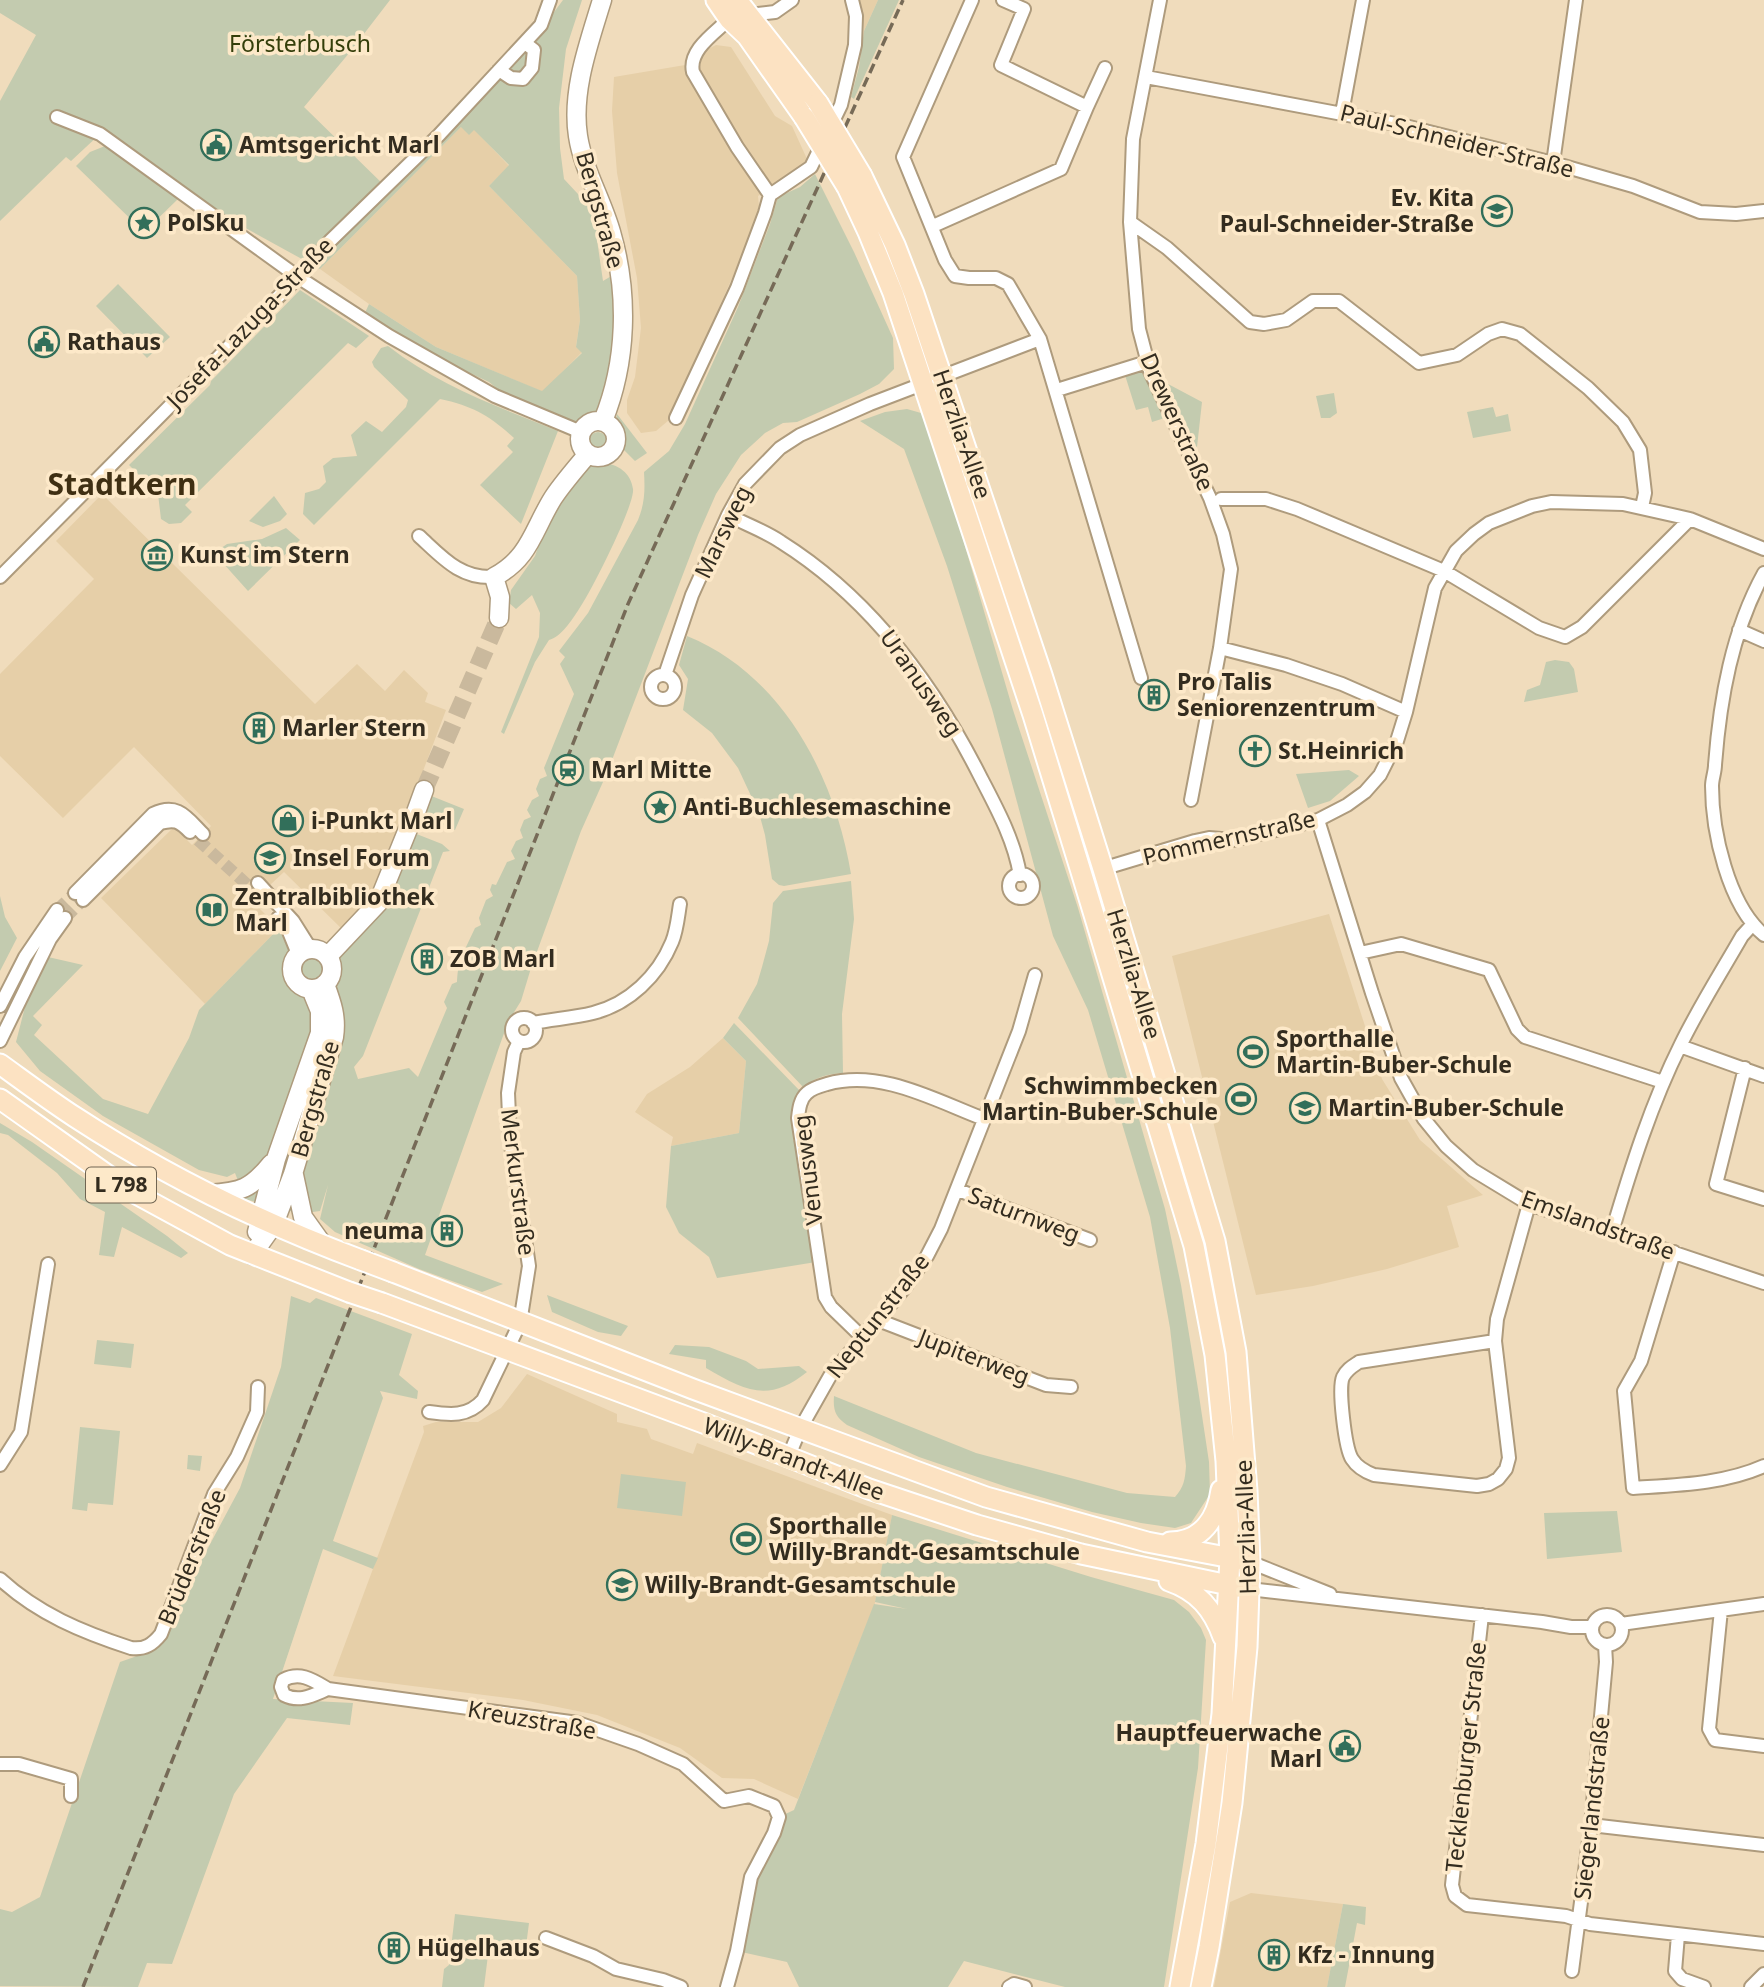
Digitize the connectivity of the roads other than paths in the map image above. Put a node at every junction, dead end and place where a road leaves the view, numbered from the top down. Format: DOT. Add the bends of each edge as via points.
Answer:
graph roads {
  1 [pos="550,0"];
  2 [pos="603,0"];
  3 [pos="716,0"];
  4 [pos="792,0"];
  5 [pos="852,0"];
  6 [pos="972,0"];
  7 [pos="1003,0"];
  8 [pos="1160,0"];
  9 [pos="1363,0"];
  10 [pos="1576,0"];
  11 [pos="750,7"];
  12 [pos="729,19"];
  13 [pos="525,43"];
  14 [pos="1105,68"];
  15 [pos="499,70"];
  16 [pos="1146,77"];
  17 [pos="1087,107"];
  18 [pos="811,110"];
  19 [pos="1342,113"];
  20 [pos="57,117"];
  21 [pos="1553,163"];
  22 [pos="854,182"];
  23 [pos="769,195"];
  24 [pos="1764,211"];
  25 [pos="1130,222"];
  26 [pos="933,226"];
  27 [pos="298,276"];
  28 [pos="1040,339"];
  29 [pos="1147,362"];
  30 [pos="943,377"];
  31 [pos="924,382"];
  32 [pos="1057,390"];
  33 [pos="676,418"];
  34 [pos="603,421"];
  35 [pos="581,432"];
  36 [pos="588,454"];
  37 [pos="1221,499"];
  38 [pos="1642,507"];
  39 [pos="728,515"];
  40 [pos="1690,519"];
  41 [pos="419,536"];
  42 [pos="1764,549"];
  43 [pos="1444,571"];
  44 [pos="1764,573"];
  45 [pos="0,577"];
  46 [pos="494,577"];
  47 [pos="499,618"];
  48 [pos="1739,630"];
  49 [pos="1764,641"];
  50 [pos="1220,648"];
  51 [pos="665,675"];
  52 [pos="1141,678"];
  53 [pos="1406,712"];
  54 [pos="424,790"];
  55 [pos="1191,800"];
  56 [pos="416,812"];
  57 [pos="1318,820"];
  58 [pos="408,829"];
  59 [pos="1103,869"];
  60 [pos="1020,875"];
  61 [pos="1082,875"];
  62 [pos="255,886"];
  63 [pos="79,896"];
  64 [pos="680,904"];
  65 [pos="1752,925"];
  66 [pos="1764,935"];
  67 [pos="304,951"];
  68 [pos="1360,953"];
  69 [pos="328,956"];
  70 [pos="1035,975"];
  71 [pos="318,987"];
  72 [pos="0,1006"];
  73 [pos="0,1041"];
  74 [pos="1680,1046"];
  75 [pos="0,1064"];
  76 [pos="1745,1068"];
  77 [pos="1764,1076"];
  78 [pos="1663,1082"];
  79 [pos="0,1098"];
  80 [pos="984,1119"];
  81 [pos="276,1159"];
  82 [pos="293,1174"];
  83 [pos="958,1190"];
  84 [pos="209,1194"];
  85 [pos="1764,1199"];
  86 [pos="1529,1204"];
  87 [pos="275,1225"];
  88 [pos="1612,1232"];
  89 [pos="1090,1240"];
  90 [pos="323,1245"];
  91 [pos="1674,1252"];
  92 [pos="252,1255"];
  93 [pos="48,1264"];
  94 [pos="1764,1283"];
  95 [pos="878,1320"];
  96 [pos="520,1323"];
  97 [pos="862,1337"];
  98 [pos="1495,1341"];
  99 [pos="508,1350"];
  100 [pos="258,1387"];
  101 [pos="1071,1387"];
  102 [pos="429,1412"];
  103 [pos="800,1429"];
  104 [pos="788,1458"];
  105 [pos="1226,1461"];
  106 [pos="0,1465"];
  107 [pos="1764,1466"];
  108 [pos="1147,1542"];
  109 [pos="1097,1558"];
  110 [pos="1230,1558"];
  111 [pos="1250,1562"];
  112 [pos="0,1578"];
  113 [pos="1228,1584"];
  114 [pos="1249,1589"];
  115 [pos="1346,1600"];
  116 [pos="1764,1604"];
  117 [pos="1721,1609"];
  118 [pos="1482,1615"];
  119 [pos="1621,1624"];
  120 [pos="1592,1627"];
  121 [pos="1226,1645"];
  122 [pos="1605,1645"];
  123 [pos="328,1689"];
  124 [pos="1764,1746"];
  125 [pos="0,1764"];
  126 [pos="71,1796"];
  127 [pos="1591,1825"];
  128 [pos="1764,1845"];
  129 [pos="1580,1920"];
  130 [pos="1678,1935"];
  131 [pos="546,1938"];
  132 [pos="1764,1944"];
  133 [pos="1572,1971"];
  134 [pos="1764,1974"];
  135 [pos="681,1987"];
  136 [pos="727,1987"];
  137 [pos="1009,1987"];
  138 [pos="1025,1987"];
  139 [pos="1180,1987"];
  140 [pos="1201,1987"];
  141 [pos="1704,1987"];
  142 [pos="1751,1987"];
  1 -- 13 [label="street, Josefa-Lazuga-Straße" via="541,25"];
  2 -- 34 [label="street, Bergstraße" via="577,101 578,137 612,233 620,279 620,367"];
  3 -- 12 [label="main road, Herzlia-Allee"];
  4 -- 11 [label="street, Herzlia-Allee" via="775,12"];
  5 -- 23 [label="street" via="855,45 841,105 811,167"];
  6 -- 26 [label="street" via="903,157"];
  7 -- 17 [label="street" via="1024,9 1001,65"];
  8 -- 16 [label="street, Drewerstraße"];
  9 -- 19 [label="street"];
  10 -- 21 [label="street"];
  11 -- 18 [label="main road, Herzlia-Allee"];
  12 -- 18 [label="main road, Herzlia-Allee"];
  12 -- 23 [label="street" via="694,55 691,64"];
  13 -- 15 [label="street, Josefa-Lazuga-Straße"];
  13 -- 15 [label="street" via="534,50 532,68 523,79"];
  14 -- 17 [label="street"];
  15 -- 27 [label="street, Josefa-Lazuga-Straße"];
  16 -- 19 [label="street, Paul-Schneider-Straße"];
  16 -- 25 [label="street, Drewerstraße" via="1133,139"];
  17 -- 26 [label="street" via="1061,169"];
  18 -- 22 [label="main road, Herzlia-Allee, bridge"];
  19 -- 21 [label="street, Paul-Schneider-Straße"];
  20 -- 27 [label="street" via="100,134"];
  21 -- 24 [label="street, Paul-Schneider-Straße" via="1700,212"];
  22 -- 30 [label="main road, Herzlia-Allee" via="895,245"];
  22 -- 31 [label="main road, Herzlia-Allee"];
  23 -- 33 [label="street" via="737,288"];
  25 -- 29 [label="street, Drewerstraße" via="1139,329"];
  25 -- 38 [label="street" via="1167,248 1250,322 1286,320 1313,302 1339,301 1419,363 1457,355 1502,329 1520,334 1623,422 1640,450"];
  26 -- 28 [label="street" via="956,276 996,278 1008,284"];
  27 -- 35 [label="street" via="389,336 495,396"];
  27 -- 45 [label="street, Josefa-Lazuga-Straße"];
  28 -- 30 [label="street, Marsweg"];
  28 -- 32 [label="street"];
  29 -- 32 [label="street"];
  29 -- 50 [label="street, Drewerstraße" via="1223,534 1231,569"];
  30 -- 31 [label="street, Marsweg"];
  30 -- 59 [label="main road, Herzlia-Allee"];
  31 -- 39 [label="street, Marsweg" via="780,448 744,484"];
  31 -- 61 [label="main road, Herzlia-Allee"];
  32 -- 52 [label="street"];
  34 -- 35 [label="street" via="588,423"];
  34 -- 36 [label="street" via="614,430 615,444 607,454"];
  35 -- 36 [label="street" via="580,444"];
  36 -- 46 [label="street" via="553,498 525,552 512,567"];
  37 -- 43 [label="street" via="1266,499 1297,509"];
  38 -- 40 [label="street, Pommernstraße"];
  38 -- 43 [label="street, Pommernstraße" via="1551,502 1532,506 1474,534"];
  39 -- 51 [label="street, Marsweg" via="692,595"];
  39 -- 60 [label="street, Uranusweg" via="780,541 819,570 875,619 922,676 999,814"];
  40 -- 42 [label="street, Pommernstraße"];
  40 -- 43 [label="street" via="1582,627 1565,637 1539,628"];
  41 -- 46 [label="street" via="457,570 480,578"];
  43 -- 53 [label="street, Pommernstraße" via="1435,588"];
  44 -- 48 [label="street"];
  46 -- 47 [label="street" via="500,597"];
  48 -- 49 [label="street"];
  48 -- 65 [label="street" via="1724,687 1712,784 1724,863"];
  50 -- 53 [label="street" via="1286,664"];
  50 -- 55 [label="street, Drewerstraße"];
  53 -- 57 [label="street, Pommernstraße" via="1380,775 1365,792"];
  54 -- 56 [label="street"];
  57 -- 59 [label="street, Pommernstraße" via="1233,840 1195,841"];
  57 -- 68 [label="street, Emslandstraße"];
  58 -- 69 [label="street" via="378,903"];
  59 -- 61 [label="street, Pommernstraße"];
  59 -- 111 [label="main road, Herzlia-Allee" via="1214,1241 1236,1352"];
  61 -- 105 [label="main road, Herzlia-Allee" via="1194,1246 1215,1354"];
  62 -- 67 [label="street, Bergstraße" via="293,921"];
  63 -- 63 [label="street" via="160,823 180,822 200,837 192,823 174,809 163,809 153,814"];
  64 -- 96 [label="street, Merkurstraße" via="673,940 637,990 617,1005 594,1013 533,1023 535,1035 519,1041 514,1052 508,1093 510,1138 529,1266"];
  65 -- 66 [label="street"];
  65 -- 74 [label="street"];
  67 -- 69 [label="street" via="317,949"];
  67 -- 71 [label="street, Bergstraße" via="292,964 292,975 300,985"];
  68 -- 78 [label="street" via="1401,944 1489,970 1525,1037"];
  68 -- 86 [label="street, Emslandstraße" via="1401,1078 1424,1119 1466,1164"];
  69 -- 71 [label="street, Bergstraße" via="331,974"];
  70 -- 80 [label="street, Neptunstraße" via="1019,1031"];
  71 -- 81 [label="street, Bergstraße" via="320,1033"];
  71 -- 82 [label="street, Bergstraße" via="332,1003 337,1023"];
  72 -- 73 [label="street" via="25,957 61,914"];
  74 -- 76 [label="street"];
  74 -- 78 [label="street"];
  75 -- 84 [label="main road, L 798" via="75,1117"];
  76 -- 77 [label="street"];
  76 -- 85 [label="street" via="1716,1184"];
  78 -- 88 [label="street"];
  79 -- 92 [label="main road, L 798" via="127,1189"];
  80 -- 83 [label="street, Neptunstraße"];
  80 -- 97 [label="street, Venusweg" via="884,1082 849,1080 806,1093 797,1118 825,1297"];
  81 -- 84 [label="street, Bergstraße" via="246,1189"];
  81 -- 87 [label="street, Bergstraße"];
  82 -- 87 [label="street, Bergstraße"];
  82 -- 90 [label="street, Bergstraße" via="303,1217"];
  83 -- 89 [label="street, Saturnweg"];
  83 -- 95 [label="street, Neptunstraße" via="927,1256"];
  84 -- 87 [label="main road, L 798"];
  86 -- 88 [label="street, Emslandstraße"];
  86 -- 98 [label="street"];
  87 -- 90 [label="main road, Willy-Brandt-Allee"];
  87 -- 92 [label="street, Bergstraße"];
  88 -- 91 [label="street, Emslandstraße"];
  90 -- 96 [label="main road, Willy-Brandt-Allee, bridge"];
  91 -- 94 [label="street, Emslandstraße"];
  91 -- 107 [label="street" via="1642,1360 1624,1391 1633,1488 1690,1484"];
  92 -- 99 [label="main road, Willy-Brandt-Allee, bridge"];
  93 -- 106 [label="street" via="21,1432"];
  95 -- 97 [label="street, Neptunstraße"];
  95 -- 101 [label="street, Jupiterweg" via="1046,1385"];
  96 -- 99 [label="street"];
  96 -- 103 [label="main road, Willy-Brandt-Allee"];
  97 -- 103 [label="street, Neptunstraße" via="830,1376"];
  98 -- 98 [label="street" via="1509,1448 1506,1469 1498,1479 1477,1486 1374,1475 1352,1459 1340,1388 1349,1368 1359,1362"];
  99 -- 102 [label="street" via="476,1408 451,1415"];
  99 -- 104 [label="main road, Willy-Brandt-Allee"];
  100 -- 112 [label="street, Brüderstraße" via="257,1412 214,1494 162,1634 153,1644 131,1648 72,1627"];
  103 -- 104 [label="street, Neptunstraße"];
  103 -- 108 [label="main road, Willy-Brandt-Allee" via="986,1497"];
  104 -- 109 [label="main road, Willy-Brandt-Allee" via="965,1521"];
  105 -- 108 [label="main road" via="1219,1509 1204,1529 1178,1542"];
  105 -- 110 [label="main road, Herzlia-Allee"];
  108 -- 110 [label="main road, Willy-Brandt-Allee"];
  109 -- 113 [label="main road, Willy-Brandt-Allee"];
  109 -- 121 [label="main road" via="1193,1592 1216,1619"];
  110 -- 111 [label="main road, Willy-Brandt-Allee"];
  110 -- 113 [label="main road, Herzlia-Allee"];
  111 -- 114 [label="main road, Herzlia-Allee"];
  111 -- 115 [label="street"];
  113 -- 114 [label="main road, Willy-Brandt-Allee"];
  113 -- 121 [label="main road, Herzlia-Allee"];
  114 -- 115 [label="street"];
  114 -- 140 [label="main road, Herzlia-Allee" via="1232,1803"];
  115 -- 118 [label="street"];
  116 -- 117 [label="street"];
  117 -- 119 [label="street"];
  117 -- 124 [label="street" via="1709,1729 1715,1740"];
  118 -- 120 [label="street"];
  118 -- 129 [label="street, Tecklenburger Straße" via="1451,1885 1455,1896 1467,1905"];
  119 -- 120 [label="street" via="1612,1615 1603,1615"];
  119 -- 122 [label="street" via="1620,1637"];
  120 -- 122 [label="street" via="1593,1637"];
  121 -- 139 [label="main road, Herzlia-Allee" via="1206,1844"];
  122 -- 127 [label="street, Siegerlandstraße"];
  123 -- 136 [label="street, Kreuzstraße" via="578,1723 683,1763 724,1801 749,1796 774,1805 779,1817 751,1877"];
  125 -- 126 [label="street" via="19,1764 71,1779"];
  127 -- 128 [label="street"];
  127 -- 129 [label="street, Siegerlandstraße"];
  129 -- 130 [label="street, Tecklenburger Straße"];
  129 -- 133 [label="street, Siegerlandstraße"];
  130 -- 132 [label="street, Tecklenburger Straße"];
  130 -- 141 [label="street" via="1675,1971 1682,1979"];
  131 -- 135 [label="street" via="616,1969"];
  134 -- 142 [label="street"];
  137 -- 138 [label="street"];
}
